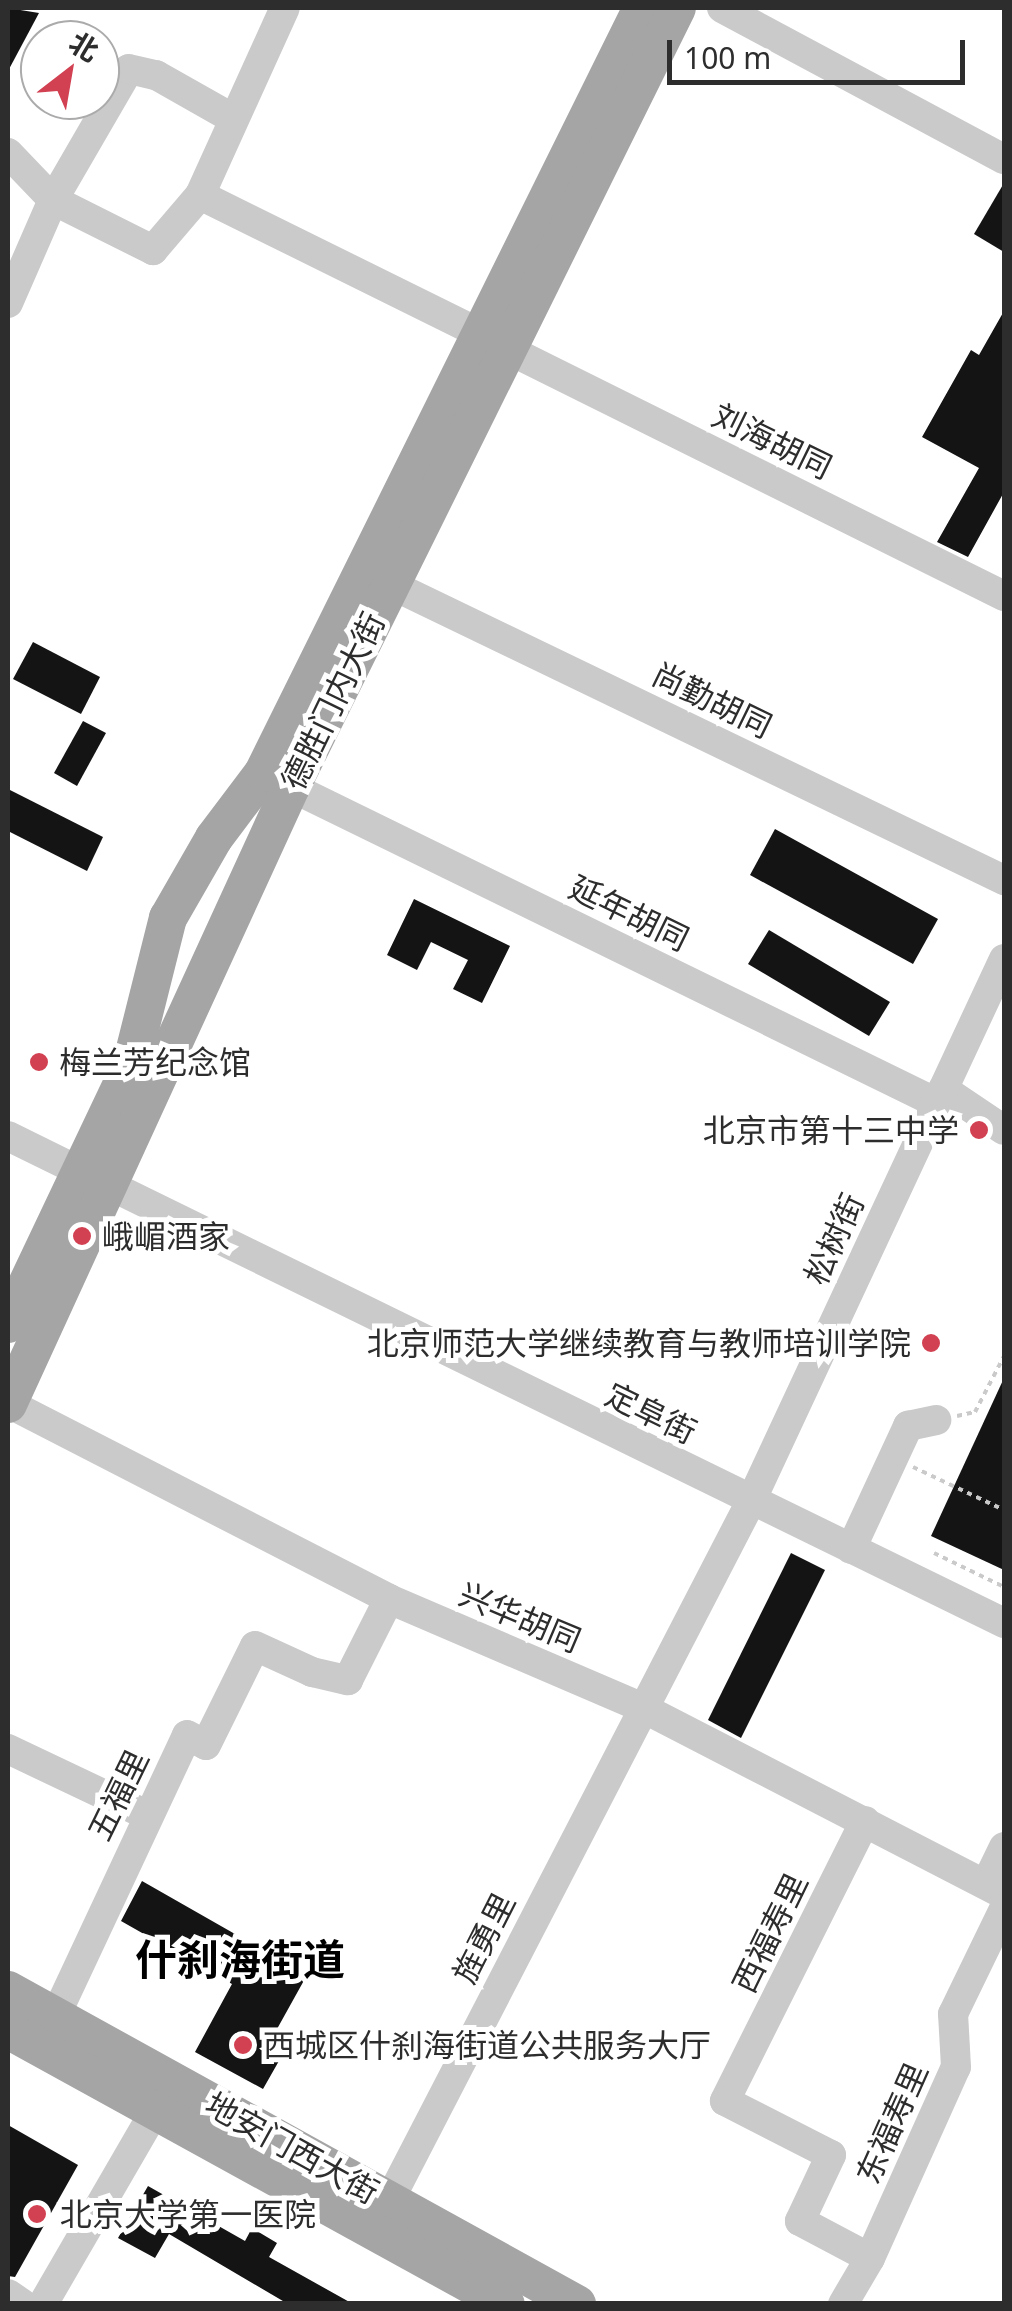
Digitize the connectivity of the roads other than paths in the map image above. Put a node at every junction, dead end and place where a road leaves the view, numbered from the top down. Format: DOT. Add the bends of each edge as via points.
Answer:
graph roads {
  1 [pos="285,8"];
  2 [pos="642,8"];
  3 [pos="677,8"];
  4 [pos="722,8"];
  5 [pos="232,118"];
  6 [pos="8,153"];
  7 [pos="1004,159"];
  8 [pos="200,195"];
  9 [pos="53,200"];
  10 [pos="8,302"];
  11 [pos="494,341"];
  12 [pos="390,584"];
  13 [pos="1004,596"];
  14 [pos="277,780"];
  15 [pos="1004,880"];
  16 [pos="1004,959"];
  17 [pos="143,1071"];
  18 [pos="940,1096"];
  19 [pos="1004,1130"];
  20 [pos="8,1136"];
  21 [pos="92,1177"];
  22 [pos="58,1253"];
  23 [pos="8,1324"];
  24 [pos="8,1404"];
  25 [pos="936,1420"];
  26 [pos="751,1501"];
  27 [pos="851,1549"];
  28 [pos="390,1598"];
  29 [pos="1004,1623"];
  30 [pos="641,1707"];
  31 [pos="8,1749"];
  32 [pos="145,1814"];
  33 [pos="864,1822"];
  34 [pos="1004,1847"];
  35 [pos="995,1889"];
  36 [pos="1004,1910"];
  37 [pos="8,1990"];
  38 [pos="56,2017"];
  39 [pos="8,2030"];
  40 [pos="156,2111"];
  41 [pos="390,2201"];
  42 [pos="870,2258"];
  43 [pos="8,2294"];
  44 [pos="24,2304"];
  45 [pos="43,2304"];
  46 [pos="506,2304"];
  47 [pos="578,2304"];
  48 [pos="843,2304"];
  1 -- 5 [label="street"];
  2 -- 11 [label="main road, 德胜门内大街"];
  3 -- 11 [label="main road, 德胜门内大街"];
  4 -- 7 [label="street"];
  5 -- 8 [label="street"];
  5 -- 9 [label="street" via="156,75 129,69"];
  6 -- 9 [label="street"];
  8 -- 9 [label="street" via="153,250"];
  8 -- 11 [label="street, 刘海胡同"];
  9 -- 10 [label="street"];
  11 -- 12 [label="main road, 德胜门内大街"];
  11 -- 13 [label="street, 刘海胡同"];
  11 -- 14 [label="main road, 德胜门内大街"];
  12 -- 14 [label="main road, 德胜门内大街"];
  12 -- 15 [label="street, 尚勤胡同"];
  14 -- 17 [label="main road, 德胜门内大街"];
  14 -- 17 [label="main road, 德胜门内大街" via="214,838 168,918"];
  14 -- 18 [label="street, 延年胡同"];
  16 -- 18 [label="street, 松树街"];
  17 -- 21 [label="main road, 德胜门内大街"];
  18 -- 19 [label="street, 延年胡同"];
  18 -- 26 [label="street, 松树街"];
  20 -- 21 [label="street, 定阜街"];
  21 -- 22 [label="main road, 德胜门内大街"];
  21 -- 26 [label="street, 定阜街"];
  22 -- 23 [label="main road, 德胜门内大街"];
  22 -- 24 [label="main road, 德胜门内大街"];
  24 -- 28 [label="street, 兴华胡同"];
  25 -- 27 [label="street" via="908,1426"];
  26 -- 27 [label="street, 定阜街"];
  26 -- 30 [label="street, 松树街"];
  27 -- 29 [label="street, 定阜街"];
  28 -- 30 [label="street, 兴华胡同"];
  28 -- 32 [label="street, 五福里" via="348,1680 255,1646 206,1744 187,1736"];
  30 -- 33 [label="street, 兴华胡同"];
  30 -- 41 [label="street, 旌勇里"];
  31 -- 32 [label="street"];
  32 -- 38 [label="street, 五福里"];
  33 -- 35 [label="street, 兴华胡同"];
  33 -- 42 [label="street, 西福寿里" via="726,2101 831,2156 800,2222"];
  34 -- 35 [label="street"];
  36 -- 42 [label="street, 东福寿里" via="953,2014 956,2068"];
  37 -- 38 [label="main road, 地安门西大街"];
  38 -- 41 [label="main road, 地安门西大街"];
  39 -- 40 [label="main road, 地安门西大街"];
  40 -- 45 [label="street"];
  40 -- 46 [label="main road, 地安门西大街"];
  41 -- 47 [label="main road, 地安门西大街"];
  42 -- 48 [label="street, 东福寿里"];
  43 -- 44 [label="street"];
}
